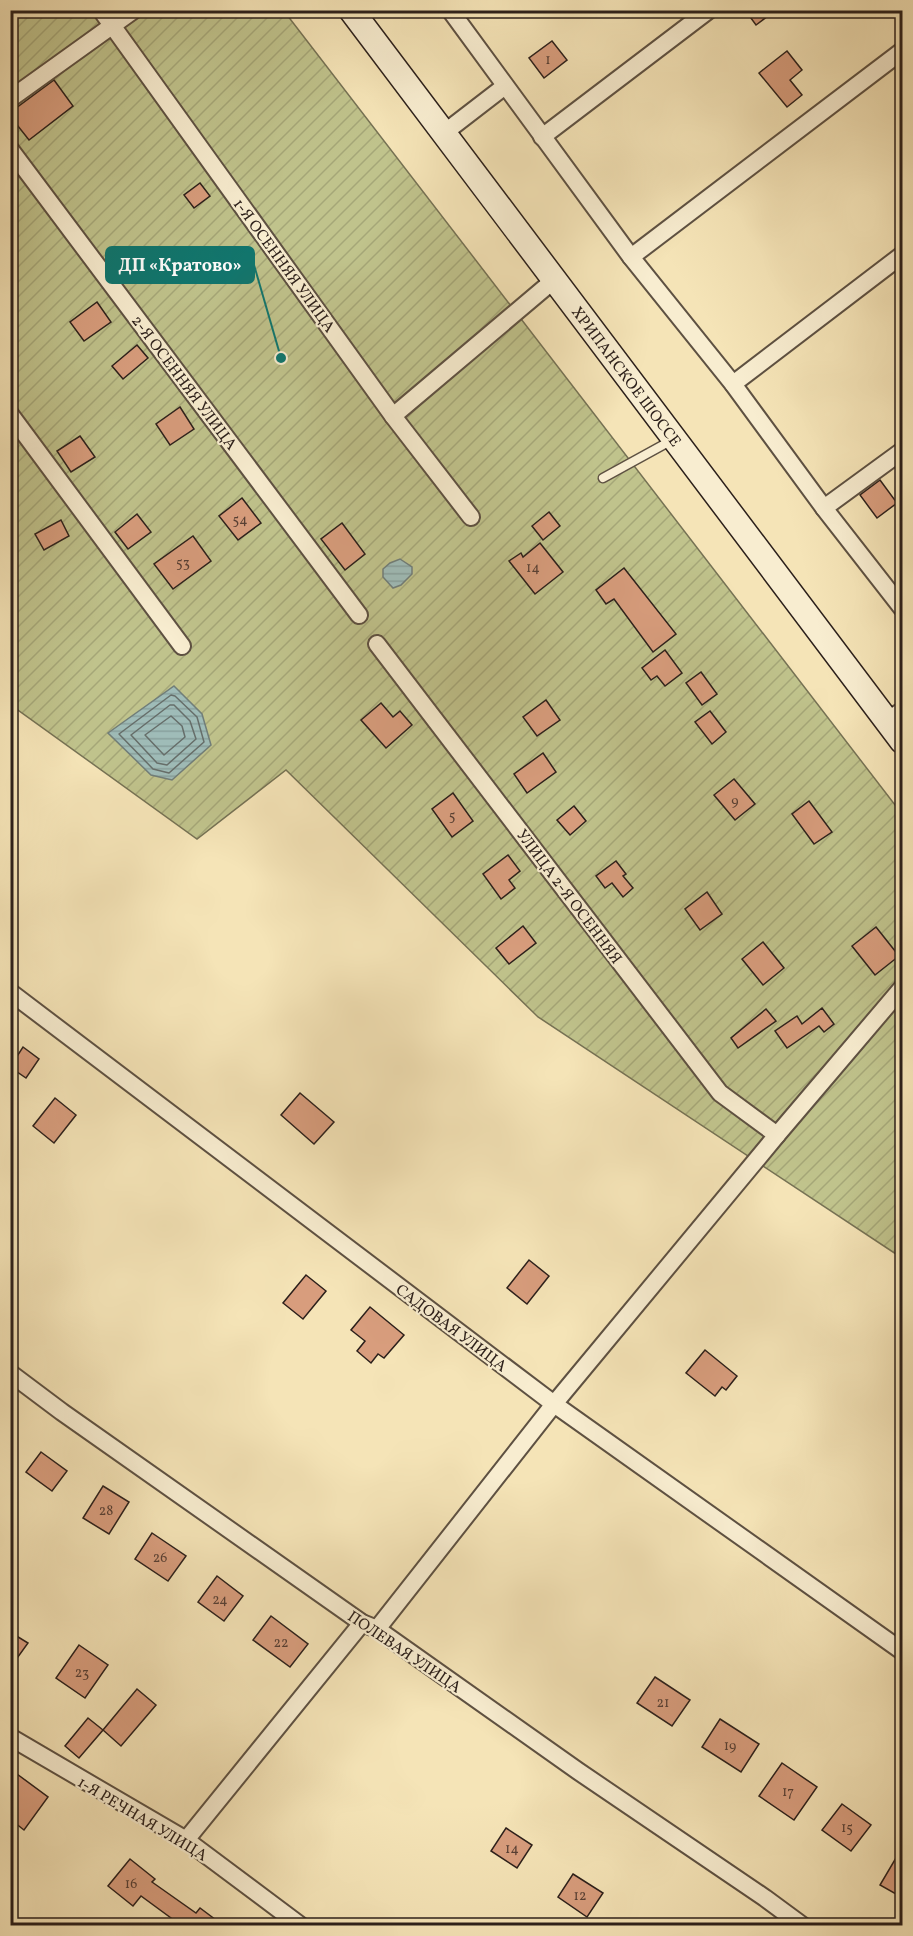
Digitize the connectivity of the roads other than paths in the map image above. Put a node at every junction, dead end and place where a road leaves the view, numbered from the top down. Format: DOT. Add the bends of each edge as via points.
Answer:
graph roads {
  1 [pos="101,10"];
  2 [pos="134,10"];
  3 [pos="351,10"];
  4 [pos="450,10"];
  5 [pos="709,10"];
  6 [pos="112,26"];
  7 [pos="903,51"];
  8 [pos="505,86"];
  9 [pos="10,99"];
  10 [pos="444,133"];
  11 [pos="542,137"];
  12 [pos="10,149"];
  13 [pos="903,255"];
  14 [pos="631,257"];
  15 [pos="554,280"];
  16 [pos="733,384"];
  17 [pos="10,414"];
  18 [pos="393,416"];
  19 [pos="674,439"];
  20 [pos="903,451"];
  21 [pos="603,478"];
  22 [pos="824,508"];
  23 [pos="471,517"];
  24 [pos="903,608"];
  25 [pos="359,615"];
  26 [pos="377,644"];
  27 [pos="182,646"];
  28 [pos="895,716"];
  29 [pos="903,741"];
  30 [pos="903,988"];
  31 [pos="10,992"];
  32 [pos="777,1135"];
  33 [pos="10,1373"];
  34 [pos="554,1404"];
  35 [pos="369,1626"];
  36 [pos="903,1651"];
  37 [pos="10,1737"];
  38 [pos="186,1840"];
  39 [pos="301,1926"];
  40 [pos="803,1926"];
  1 -- 6 [label="street, 1-Я ОСЕННЯЯ УЛИЦА"];
  2 -- 6 [label="street"];
  3 -- 10 [label="main road, ХРИПАНСКОЕ ШОССЕ"];
  4 -- 8 [label="street"];
  5 -- 11 [label="street"];
  6 -- 9 [label="street"];
  6 -- 18 [label="street, 1-Я ОСЕННЯЯ УЛИЦА"];
  7 -- 14 [label="street"];
  8 -- 10 [label="street"];
  8 -- 11 [label="street"];
  10 -- 15 [label="main road, ХРИПАНСКОЕ ШОССЕ"];
  11 -- 14 [label="street"];
  12 -- 25 [label="street, 2-Я ОСЕННЯЯ УЛИЦА"];
  13 -- 16 [label="street"];
  14 -- 16 [label="street"];
  15 -- 18 [label="street"];
  15 -- 19 [label="main road, ХРИПАНСКОЕ ШОССЕ"];
  16 -- 22 [label="street"];
  17 -- 27 [label="street"];
  18 -- 23 [label="street, 1-Я ОСЕННЯЯ УЛИЦА"];
  19 -- 21 [label="lane"];
  19 -- 28 [label="main road, ХРИПАНСКОЕ ШОССЕ"];
  20 -- 22 [label="street"];
  22 -- 24 [label="street"];
  26 -- 32 [label="street, УЛИЦА 2-Я ОСЕННЯЯ" via="720,1093"];
  28 -- 29 [label="main road, ХРИПАНСКОЕ ШОССЕ"];
  30 -- 32 [label="street"];
  31 -- 34 [label="street, САДОВАЯ УЛИЦА"];
  32 -- 34 [label="street"];
  33 -- 35 [label="street, ПОЛЕВАЯ УЛИЦА"];
  34 -- 35 [label="street"];
  34 -- 36 [label="street, САДОВАЯ УЛИЦА"];
  35 -- 38 [label="street"];
  35 -- 40 [label="street, ПОЛЕВАЯ УЛИЦА"];
  37 -- 38 [label="street, 1-Я РЕЧНАЯ УЛИЦА"];
  38 -- 39 [label="street, 1-Я РЕЧНАЯ УЛИЦА"];
}
